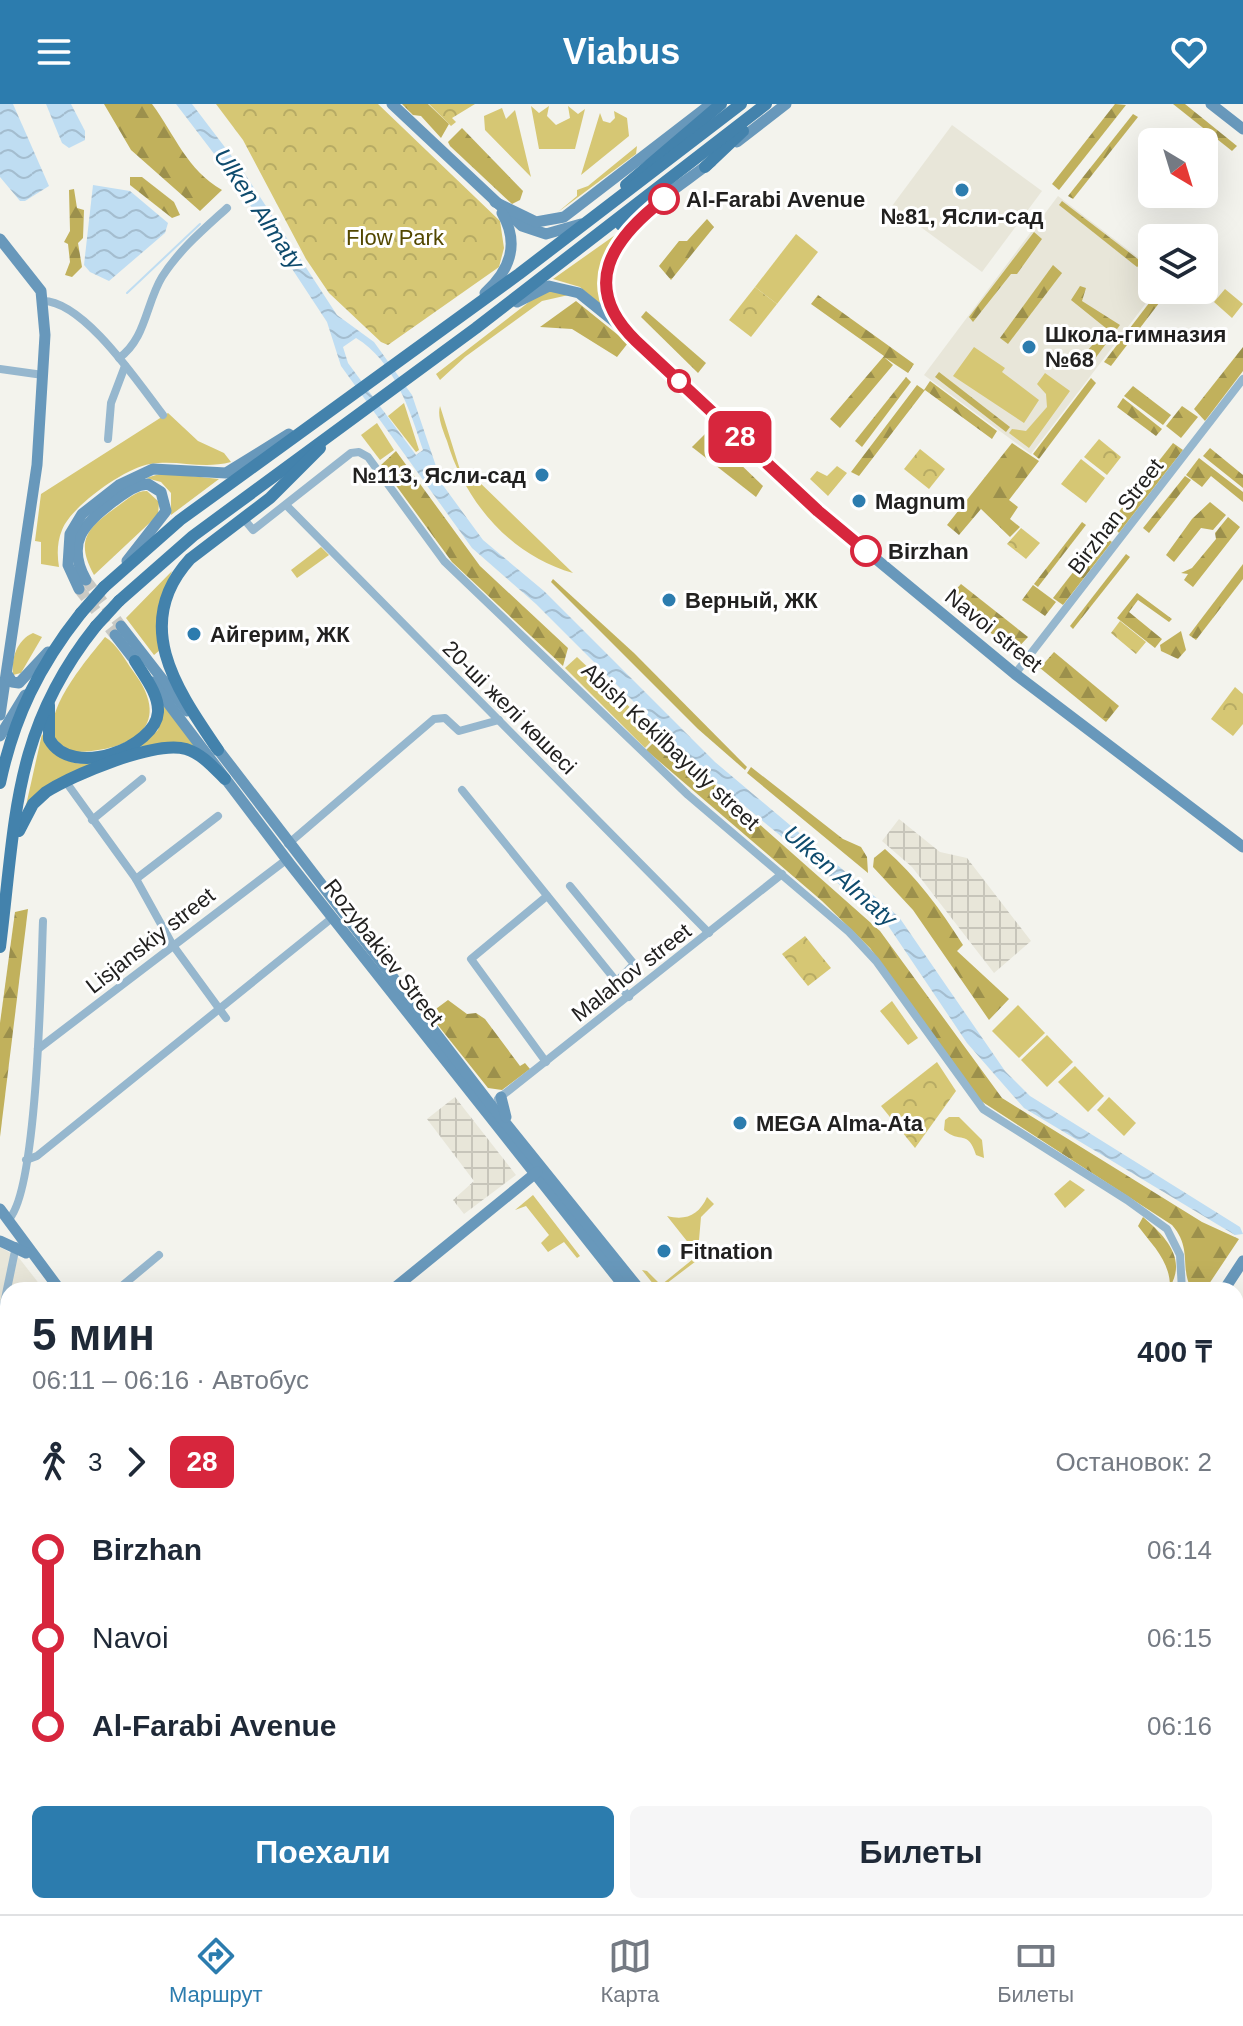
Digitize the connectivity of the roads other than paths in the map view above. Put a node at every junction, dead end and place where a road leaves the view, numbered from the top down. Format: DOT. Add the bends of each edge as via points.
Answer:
graph roads {
  1 [pos="392,104"];
  2 [pos="711,104"];
  3 [pos="721,104"];
  4 [pos="741,104"];
  5 [pos="769,104"];
  6 [pos="786,104"];
  7 [pos="1211,104"];
  8 [pos="1243,129"];
  9 [pos="705,167"];
  10 [pos="490,198"];
  11 [pos="227,208"];
  12 [pos="649,210"];
  13 [pos="592,219"];
  14 [pos="0,239"];
  15 [pos="593,239"];
  16 [pos="43,301"];
  17 [pos="465,311"];
  18 [pos="476,328"];
  19 [pos="626,331"];
  20 [pos="122,362"];
  21 [pos="0,369"];
  22 [pos="43,375"];
  23 [pos="1243,379"];
  24 [pos="334,406"];
  25 [pos="163,415"];
  26 [pos="345,422"];
  27 [pos="108,439"];
  28 [pos="287,506"];
  29 [pos="243,518"];
  30 [pos="104,587"];
  31 [pos="61,638"];
  32 [pos="135,661"];
  33 [pos="7,674"];
  34 [pos="60,674"];
  35 [pos="1015,674"];
  36 [pos="30,688"];
  37 [pos="0,715"];
  38 [pos="499,720"];
  39 [pos="0,736"];
  40 [pos="218,750"];
  41 [pos="142,779"];
  42 [pos="225,779"];
  43 [pos="66,782"];
  44 [pos="0,783"];
  45 [pos="462,790"];
  46 [pos="218,816"];
  47 [pos="92,820"];
  48 [pos="288,844"];
  49 [pos="13,845"];
  50 [pos="1243,847"];
  51 [pos="286,860"];
  52 [pos="782,874"];
  53 [pos="136,879"];
  54 [pos="570,886"];
  55 [pos="547,896"];
  56 [pos="332,918"];
  57 [pos="43,921"];
  58 [pos="709,933"];
  59 [pos="172,944"];
  60 [pos="0,947"];
  61 [pos="617,981"];
  62 [pos="629,997"];
  63 [pos="217,1007"];
  64 [pos="226,1018"];
  65 [pos="38,1049"];
  66 [pos="546,1062"];
  67 [pos="492,1104"];
  68 [pos="26,1160"];
  69 [pos="538,1172"];
  70 [pos="0,1209"];
  71 [pos="8,1220"];
  72 [pos="0,1241"];
  73 [pos="16,1246"];
  74 [pos="159,1255"];
  75 [pos="34,1257"];
  76 [pos="1243,1261"];
  77 [pos="9,1282"];
  78 [pos="54,1282"];
  79 [pos="127,1282"];
  80 [pos="406,1282"];
  81 [pos="621,1282"];
  82 [pos="633,1282"];
  83 [pos="1182,1282"];
  84 [pos="1232,1282"];
  1 -- 10 [label="main road"];
  2 -- 10 [label="main road" via="564,217 536,222"];
  3 -- 13 [label="main road" via="658,154"];
  4 -- 13 [label="main road"];
  5 -- 9 [label="main road"];
  5 -- 15 [label="main road"];
  6 -- 9 [label="main road"];
  7 -- 8 [label="main road"];
  9 -- 12 [label="main road"];
  10 -- 13 [label="main road" via="537,232 556,233"];
  10 -- 17 [label="main road" via="510,232 510,256 503,274"];
  11 -- 20 [label="street" via="165,272 137,340"];
  12 -- 15 [label="main road"];
  12 -- 19 [label="main road, Navoi street" via="621,238 607,266 607,293"];
  13 -- 17 [label="main road"];
  14 -- 16 [label="main road" via="35,281"];
  15 -- 18 [label="main road"];
  16 -- 20 [label="street" via="70,309"];
  16 -- 22 [label="main road"];
  17 -- 24 [label="main road"];
  18 -- 19 [label="main road, Navoi street" via="533,292 559,286 579,293"];
  18 -- 26 [label="main road"];
  19 -- 35 [label="main road, Navoi street" via="818,511"];
  20 -- 25 [label="street"];
  20 -- 27 [label="street"];
  21 -- 22 [label="street"];
  22 -- 33 [label="main road" via="37,465"];
  23 -- 35 [label="street, Birzhan Street"];
  24 -- 30 [label="main road" via="180,520"];
  24 -- 30 [label="main road" via="226,473 153,469 119,485 82,514 70,534 68,565 82,584 76,555 84,529 133,488 156,487 166,504 162,519"];
  26 -- 29 [label="main road"];
  26 -- 34 [label="main road, bridge" via="193,536 119,601"];
  28 -- 29 [label="street" via="253,530"];
  28 -- 38 [label="street, 20-ші желі көшесі"];
  28 -- 52 [label="street, Abish Kekilbayuly street" via="295,493 351,453 368,457 444,561 688,795"];
  29 -- 40 [label="main road" via="179,571 165,607 165,655 171,678"];
  30 -- 31 [label="main road, bridge"];
  31 -- 33 [label="main road" via="23,680 12,682"];
  31 -- 36 [label="main road"];
  32 -- 34 [label="main road" via="156,698 155,724 138,741 85,760 66,757 49,739 49,705"];
  32 -- 40 [label="main road, Rozybakiev Street" via="118,630"];
  32 -- 42 [label="main road, Rozybakiev Street"];
  33 -- 37 [label="main road"];
  34 -- 49 [label="main road" via="26,756"];
  35 -- 50 [label="main road, Navoi street"];
  36 -- 39 [label="main road"];
  36 -- 44 [label="main road" via="16,719"];
  38 -- 48 [label="street" via="459,731 445,718 434,719"];
  38 -- 58 [label="street, 20-ші желі көшесі"];
  40 -- 48 [label="main road, Rozybakiev Street"];
  41 -- 47 [label="street"];
  42 -- 43 [label="main road" via="198,755 173,747"];
  42 -- 51 [label="main road, Rozybakiev Street"];
  43 -- 47 [label="street"];
  43 -- 49 [label="main road" via="33,804"];
  45 -- 55 [label="street"];
  46 -- 53 [label="street"];
  47 -- 53 [label="street"];
  48 -- 67 [label="main road, Rozybakiev Street"];
  49 -- 60 [label="main road"];
  51 -- 56 [label="main road, Rozybakiev Street"];
  51 -- 59 [label="street, Lisjanskiy street"];
  52 -- 58 [label="street, Malahov street"];
  52 -- 83 [label="street, Abish Kekilbayuly street" via="876,961 983,1109 1167,1229 1180,1255"];
  53 -- 59 [label="street"];
  54 -- 61 [label="street" via="634,964"];
  55 -- 61 [label="street"];
  55 -- 66 [label="street" via="471,959"];
  56 -- 63 [label="street"];
  56 -- 67 [label="main road, Rozybakiev Street"];
  57 -- 65 [label="street"];
  58 -- 62 [label="street, Malahov street"];
  59 -- 63 [label="street"];
  59 -- 65 [label="street, Lisjanskiy street"];
  61 -- 62 [label="street"];
  62 -- 66 [label="street, Malahov street"];
  63 -- 64 [label="street"];
  63 -- 68 [label="street"];
  65 -- 68 [label="street"];
  66 -- 67 [label="street, Malahov street"];
  67 -- 69 [label="main road, Rozybakiev Street"];
  67 -- 69 [label="main road, Rozybakiev Street" via="533,1157"];
  68 -- 71 [label="street" via="18,1207"];
  69 -- 80 [label="main road"];
  69 -- 81 [label="main road, Rozybakiev Street"];
  69 -- 82 [label="main road, Rozybakiev Street"];
  70 -- 71 [label="main road"];
  71 -- 75 [label="main road"];
  72 -- 73 [label="main road"];
  73 -- 75 [label="main road"];
  73 -- 77 [label="street"];
  74 -- 79 [label="street"];
  75 -- 78 [label="main road"];
  76 -- 84 [label="main road"];
}
